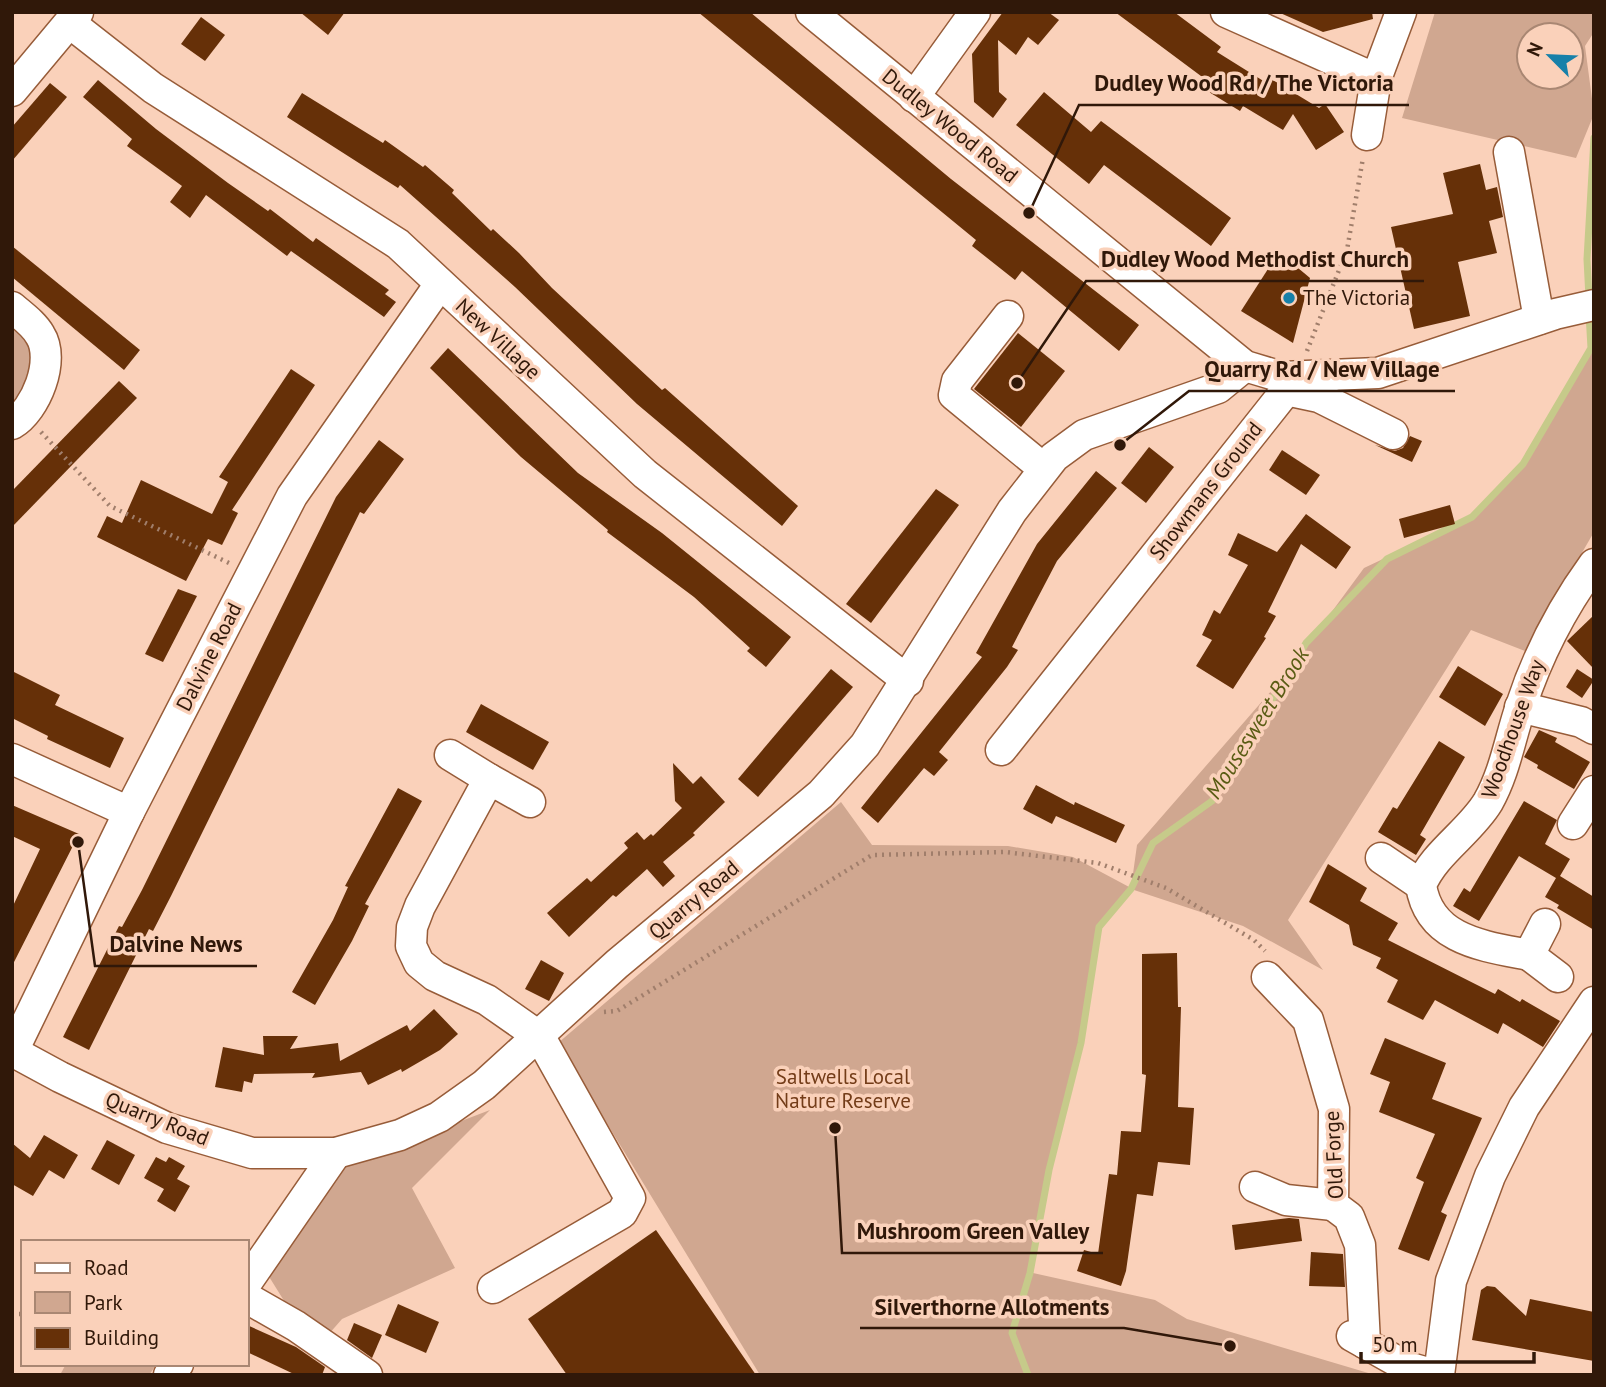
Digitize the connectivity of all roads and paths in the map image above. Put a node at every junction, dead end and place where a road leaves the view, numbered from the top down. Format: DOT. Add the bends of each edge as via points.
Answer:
graph roads {
  1 [pos="811,12"];
  2 [pos="975,12"];
  3 [pos="1226,12"];
  4 [pos="1401,12"];
  5 [pos="74,17"];
  6 [pos="1376,79"];
  7 [pos="12,91"];
  8 [pos="914,97"];
  9 [pos="1367,135"];
  10 [pos="1509,152"];
  11 [pos="440,284"];
  12 [pos="1594,305"];
  13 [pos="12,307"];
  14 [pos="1008,316"];
  15 [pos="1547,316"];
  16 [pos="1245,366"];
  17 [pos="1291,384"];
  18 [pos="18,419"];
  19 [pos="1394,434"];
  20 [pos="1043,468"];
  21 [pos="1594,564"];
  22 [pos="251,574"];
  23 [pos="908,681"];
  24 [pos="1520,707"];
  25 [pos="1594,729"];
  26 [pos="1002,750"];
  27 [pos="450,755"];
  28 [pos="12,759"];
  29 [pos="489,779"];
  30 [pos="1594,791"];
  31 [pos="530,802"];
  32 [pos="129,813"];
  33 [pos="1573,824"];
  34 [pos="1381,858"];
  35 [pos="1152,882"];
  36 [pos="1421,885"];
  37 [pos="1545,924"];
  38 [pos="1529,955"];
  39 [pos="1267,977"];
  40 [pos="1558,977"];
  41 [pos="1594,1002"];
  42 [pos="565,1014"];
  43 [pos="540,1037"];
  44 [pos="13,1051"];
  45 [pos="336,1153"];
  46 [pos="1255,1187"];
  47 [pos="1333,1205"];
  48 [pos="248,1281"];
  49 [pos="493,1288"];
  50 [pos="248,1299"];
  51 [pos="354,1370"];
  52 [pos="1422,1373"];
  1 -- 8 [label="street, Dudley Wood Road"];
  2 -- 8 [label="street"];
  3 -- 6 [label="street"];
  4 -- 6 [label="street"];
  5 -- 7 [label="street"];
  5 -- 11 [label="street, New Village" via="153,88 398,244"];
  6 -- 9 [label="street"];
  8 -- 16 [label="street, Dudley Wood Road"];
  9 -- 17 [label="path" via="1347,250"];
  10 -- 15 [label="street"];
  11 -- 22 [label="street, Dalvine Road" via="292,496"];
  11 -- 23 [label="street, New Village" via="645,474"];
  12 -- 15 [label="street"];
  13 -- 18 [label="street" via="41,335 44,354 38,392"];
  14 -- 20 [label="street" via="957,381 954,395"];
  15 -- 17 [label="street" via="1378,373"];
  16 -- 17 [label="street, Dudley Wood Road"];
  16 -- 20 [label="street, Quarry Road" via="1218,388 1084,435"];
  17 -- 19 [label="street"];
  17 -- 26 [label="street, Showmans Ground"];
  18 -- 22 [label="path" via="110,506"];
  20 -- 23 [label="street, Quarry Road"];
  21 -- 24 [label="street, Woodhouse Way" via="1552,629"];
  22 -- 32 [label="street, Dalvine Road"];
  23 -- 42 [label="street, Quarry Road" via="865,745 821,794 617,964"];
  24 -- 25 [label="street"];
  24 -- 36 [label="street, Woodhouse Way" via="1487,803"];
  27 -- 29 [label="street"];
  28 -- 32 [label="street"];
  29 -- 31 [label="street"];
  29 -- 43 [label="street" via="420,906 411,946 419,962 435,976 487,1000"];
  30 -- 33 [label="street"];
  32 -- 44 [label="street, Dalvine Road"];
  34 -- 36 [label="street"];
  35 -- 42 [label="path" via="1098,863 1005,852 872,855 617,1011"];
  36 -- 38 [label="street" via="1429,913 1460,940"];
  37 -- 38 [label="street"];
  38 -- 40 [label="street"];
  39 -- 47 [label="street, Old Forge" via="1308,1020 1334,1109"];
  41 -- 52 [label="street" via="1524,1107 1490,1176"];
  42 -- 43 [label="street, Quarry Road"];
  43 -- 45 [label="street, Quarry Road" via="439,1117 400,1135"];
  43 -- 49 [label="street" via="630,1198 622,1213"];
  44 -- 45 [label="street, Quarry Road" via="197,1139 252,1153"];
  45 -- 48 [label="street"];
  46 -- 47 [label="street" via="1286,1200"];
  47 -- 52 [label="street, Old Forge" via="1349,1217 1360,1245 1359,1340"];
  50 -- 51 [label="street"];
}
